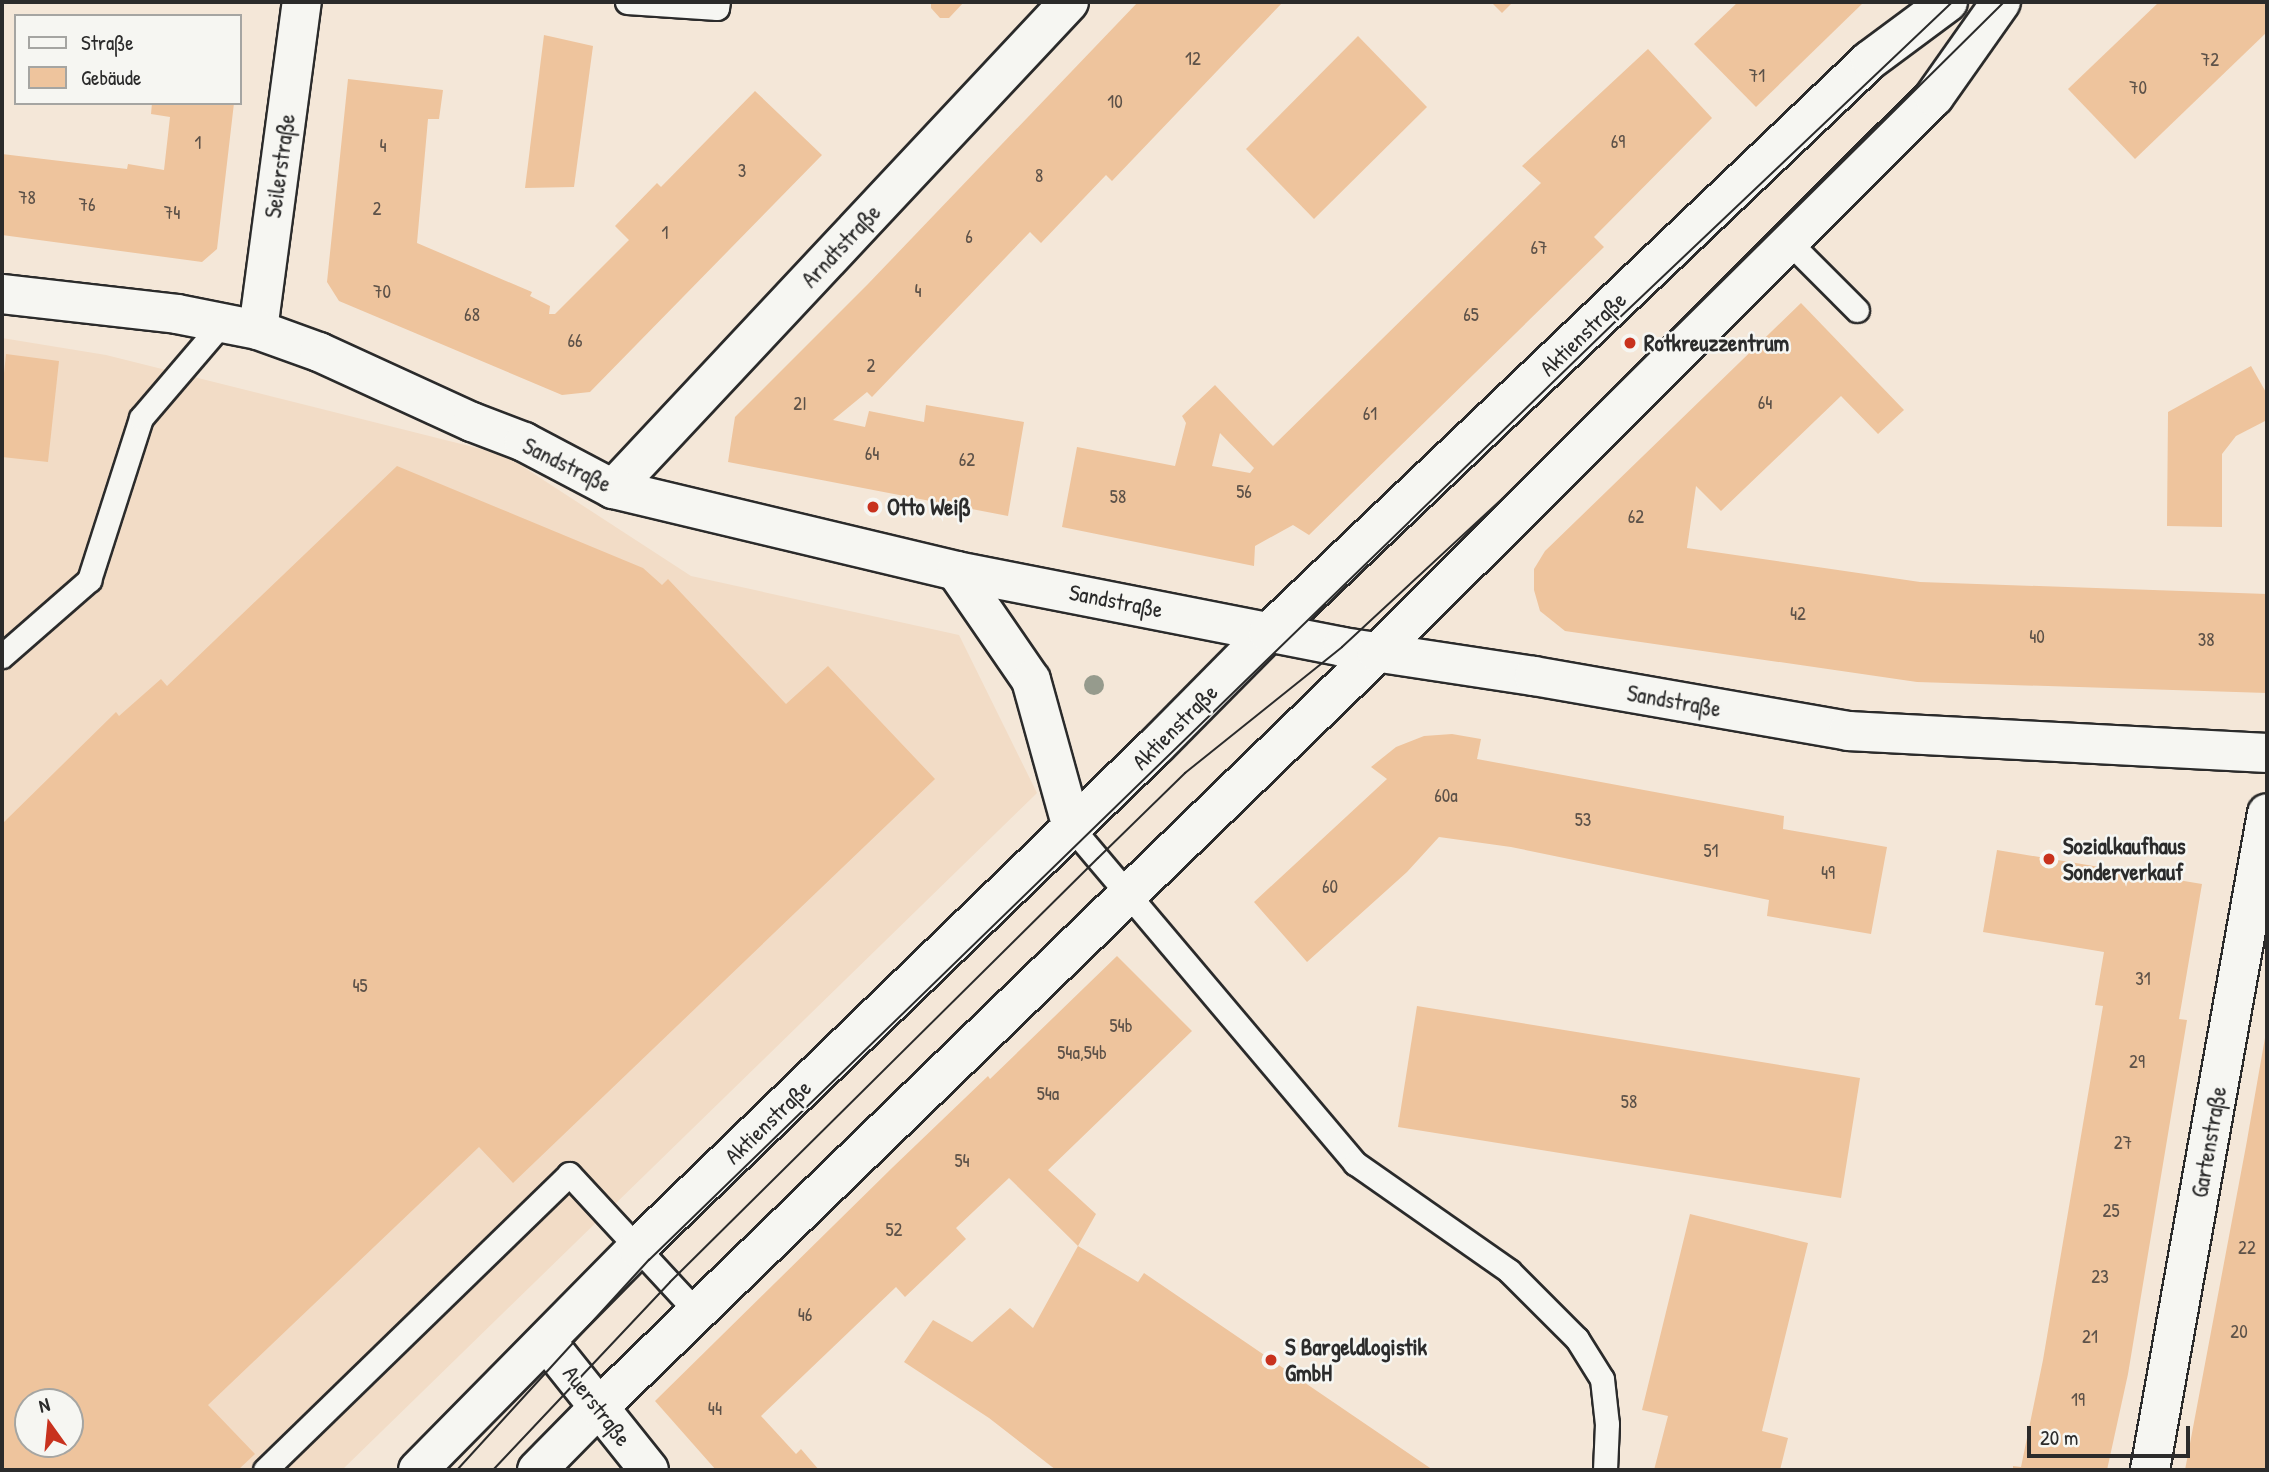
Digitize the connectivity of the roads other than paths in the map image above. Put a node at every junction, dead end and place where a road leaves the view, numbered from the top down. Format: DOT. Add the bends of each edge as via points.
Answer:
graph roads {
  1 [pos="302,2"];
  2 [pos="627,2"];
  3 [pos="718,2"];
  4 [pos="1069,2"];
  5 [pos="1948,2"];
  6 [pos="2001,2"];
  7 [pos="1789,242"];
  8 [pos="2,294"];
  9 [pos="1857,310"];
  10 [pos="240,326"];
  11 [pos="614,489"];
  12 [pos="956,571"];
  13 [pos="1268,632"];
  14 [pos="1377,653"];
  15 [pos="2,656"];
  16 [pos="2267,753"];
  17 [pos="2267,813"];
  18 [pos="1072,828"];
  19 [pos="1128,893"];
  20 [pos="637,1248"];
  21 [pos="697,1312"];
  22 [pos="546,1341"];
  23 [pos="598,1408"];
  24 [pos="265,1470"];
  25 [pos="418,1470"];
  26 [pos="537,1470"];
  27 [pos="649,1470"];
  28 [pos="1605,1470"];
  29 [pos="2150,1470"];
  1 -- 10 [label="main road, Seilerstraße"];
  2 -- 3 [label="lane" via="717,8"];
  4 -- 11 [label="main road, Arndtstraße"];
  5 -- 13 [label="main road, Aktienstraße" via="1870,60"];
  6 -- 7 [label="main road" via="1934,97"];
  7 -- 9 [label="lane"];
  7 -- 14 [label="main road"];
  8 -- 10 [label="main road, Sandstraße"];
  10 -- 11 [label="main road, Sandstraße" via="319,352 524,442"];
  10 -- 15 [label="lane" via="141,418 89,580"];
  11 -- 12 [label="main road, Sandstraße"];
  12 -- 13 [label="main road, Sandstraße"];
  12 -- 18 [label="main road" via="1031,680"];
  13 -- 14 [label="main road, Sandstraße"];
  13 -- 18 [label="main road, Aktienstraße"];
  14 -- 16 [label="main road, Sandstraße" via="1848,731"];
  14 -- 19 [label="main road"];
  17 -- 29 [label="main road, Gartenstraße"];
  18 -- 19 [label="lane"];
  18 -- 20 [label="main road, Aktienstraße"];
  19 -- 21 [label="main road"];
  19 -- 28 [label="lane" via="1355,1163 1509,1271 1577,1339 1602,1379"];
  20 -- 21 [label="lane"];
  20 -- 22 [label="main road, Aktienstraße"];
  20 -- 24 [label="lane" via="569,1174"];
  21 -- 23 [label="main road"];
  22 -- 23 [label="main road, Auerstraße"];
  22 -- 25 [label="main road, Aktienstraße"];
  23 -- 26 [label="main road"];
  23 -- 27 [label="main road, Auerstraße"];
}
